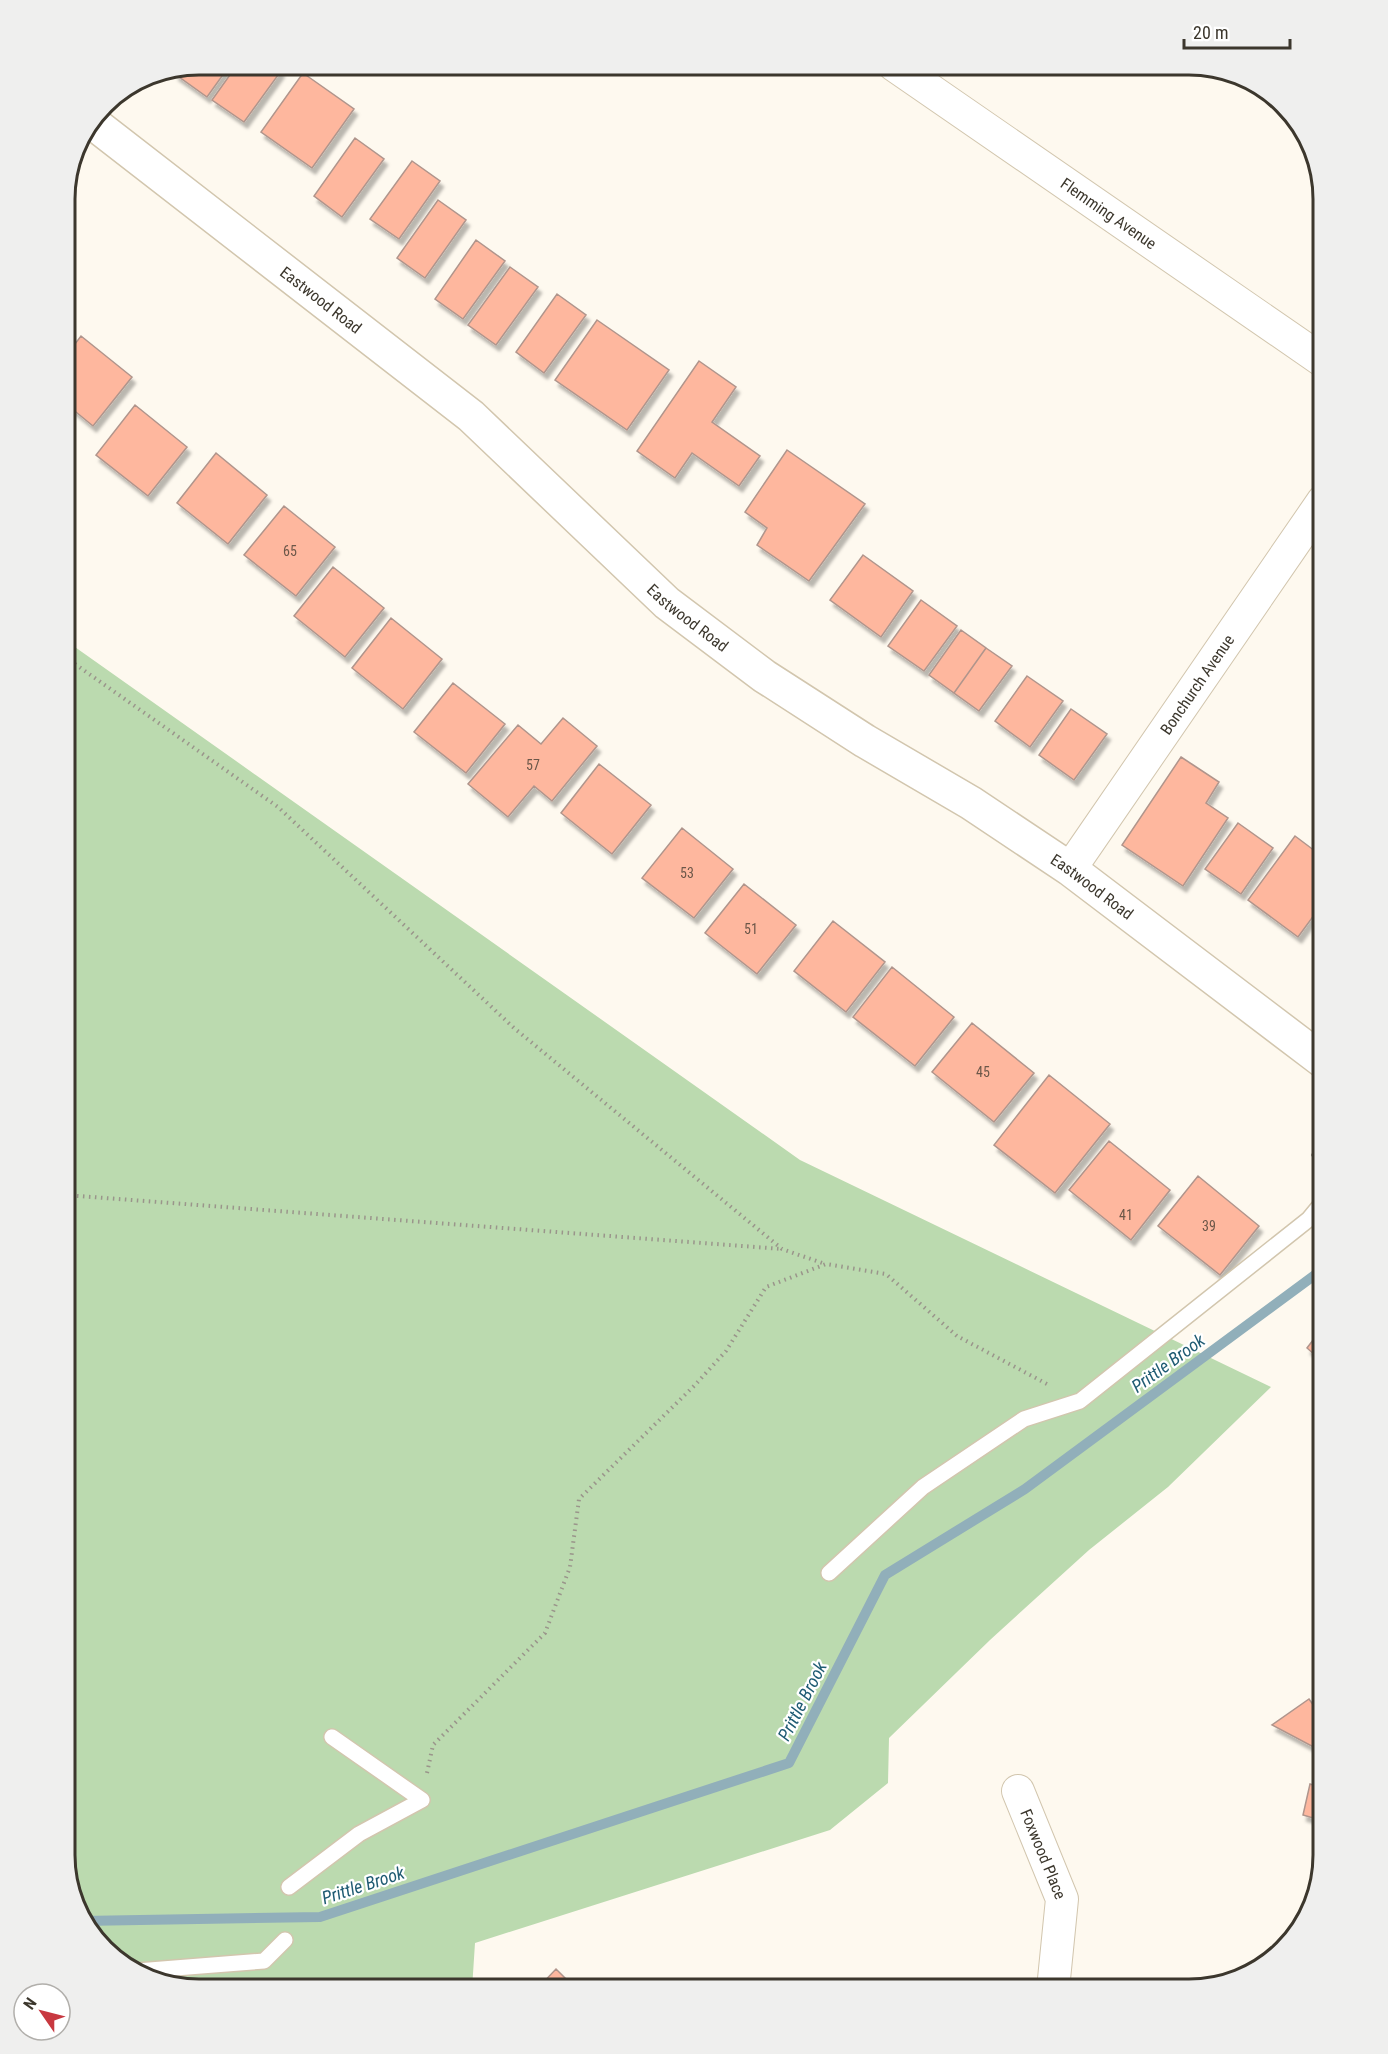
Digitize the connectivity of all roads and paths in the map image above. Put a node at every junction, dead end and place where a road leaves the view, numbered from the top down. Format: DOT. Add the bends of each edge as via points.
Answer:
graph roads {
  1 [pos="908,75"];
  2 [pos="98,127"];
  3 [pos="1313,354"];
  4 [pos="1313,516"];
  5 [pos="75,664"];
  6 [pos="1070,869"];
  7 [pos="1313,1053"];
  8 [pos="75,1196"];
  9 [pos="1313,1214"];
  10 [pos="782,1249"];
  11 [pos="826,1264"];
  12 [pos="1080,1401"];
  13 [pos="830,1573"];
  14 [pos="332,1737"];
  15 [pos="1018,1791"];
  16 [pos="422,1800"];
  17 [pos="289,1887"];
  18 [pos="285,1940"];
  19 [pos="153,1970"];
  20 [pos="1054,1979"];
  1 -- 3 [label="street, Flemming Avenue"];
  2 -- 6 [label="street, Eastwood Road" via="471,416 667,603 764,676 971,803"];
  4 -- 6 [label="street, Bonchurch Avenue"];
  5 -- 10 [label="path" via="278,807 514,1028"];
  6 -- 7 [label="street, Eastwood Road"];
  8 -- 10 [label="path"];
  9 -- 12 [label="lane"];
  10 -- 11 [label="path"];
  11 -- 12 [label="path" via="886,1274 957,1336"];
  11 -- 16 [label="path" via="766,1287 726,1351 579,1499 570,1567 545,1633 433,1745"];
  12 -- 13 [label="lane" via="1024,1419 923,1487"];
  14 -- 16 [label="lane"];
  15 -- 20 [label="street, Foxwood Place" via="1062,1899"];
  16 -- 17 [label="lane" via="359,1834"];
  18 -- 19 [label="lane" via="264,1961"];
}
